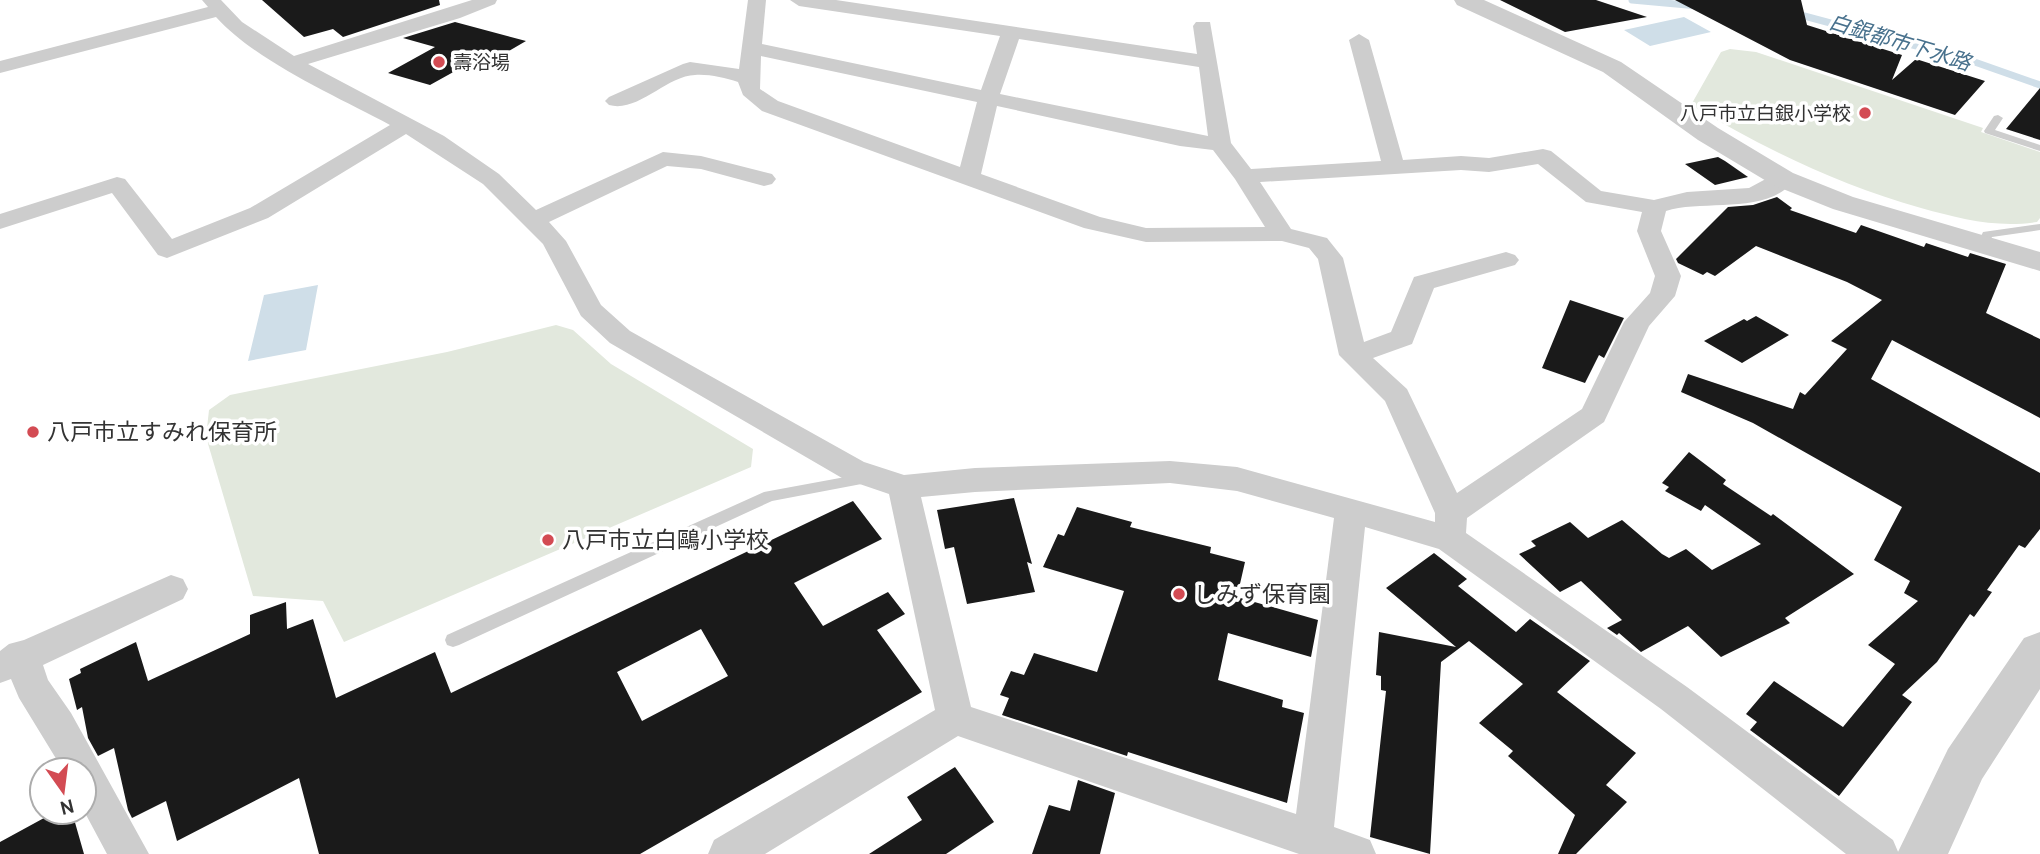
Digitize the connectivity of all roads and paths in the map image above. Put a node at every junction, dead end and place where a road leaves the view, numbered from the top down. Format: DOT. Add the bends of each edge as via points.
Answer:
graph roads {
  1 [pos="488,0"];
  2 [pos="757,0"];
  3 [pos="799,0"];
  4 [pos="1465,0"];
  5 [pos="215,5"];
  6 [pos="1203,26"];
  7 [pos="1011,33"];
  8 [pos="1359,40"];
  9 [pos="752,48"];
  10 [pos="1208,62"];
  11 [pos="290,63"];
  12 [pos="0,67"];
  13 [pos="748,78"];
  14 [pos="988,99"];
  15 [pos="616,101"];
  16 [pos="1998,118"];
  17 [pos="405,125"];
  18 [pos="1220,144"];
  19 [pos="2040,148"];
  20 [pos="1394,167"];
  21 [pos="969,176"];
  22 [pos="1245,176"];
  23 [pos="764,179"];
  24 [pos="1783,179"];
  25 [pos="1655,207"];
  26 [pos="533,220"];
  27 [pos="0,222"];
  28 [pos="2040,227"];
  29 [pos="1282,234"];
  30 [pos="1983,245"];
  31 [pos="1506,260"];
  32 [pos="2040,262"];
  33 [pos="1353,355"];
  34 [pos="887,482"];
  35 [pos="1351,510"];
  36 [pos="1450,526"];
  37 [pos="171,589"];
  38 [pos="453,640"];
  39 [pos="2040,651"];
  40 [pos="11,661"];
  41 [pos="955,718"];
  42 [pos="74,756"];
  43 [pos="98,798"];
  44 [pos="1313,838"];
  45 [pos="129,854"];
  46 [pos="728,854"];
  47 [pos="1356,854"];
  48 [pos="1879,854"];
  49 [pos="1922,854"];
  1 -- 11 [label="street"];
  2 -- 9 [label="street"];
  3 -- 7 [label="street"];
  4 -- 24 [label="street" via="1612,67"];
  5 -- 11 [label="street" via="235,26"];
  5 -- 12 [label="street"];
  6 -- 10 [label="street"];
  7 -- 10 [label="street"];
  7 -- 14 [label="street"];
  8 -- 20 [label="street"];
  9 -- 13 [label="street"];
  9 -- 14 [label="street"];
  10 -- 18 [label="street"];
  11 -- 17 [label="street"];
  13 -- 15 [label="street" via="690,68"];
  13 -- 21 [label="street" via="750,91 769,106"];
  14 -- 18 [label="street"];
  14 -- 21 [label="street"];
  16 -- 19 [label="lane" via="1989,131"];
  17 -- 26 [label="street" via="491,179"];
  17 -- 27 [label="street" via="260,213 167,250 117,184"];
  18 -- 22 [label="street"];
  20 -- 22 [label="street"];
  20 -- 25 [label="street" via="1489,165 1543,156 1594,197"];
  21 -- 29 [label="street" via="1093,223 1146,235"];
  22 -- 29 [label="street"];
  23 -- 26 [label="street" via="680,158 663,159"];
  24 -- 25 [label="street" via="1759,193 1667,201"];
  24 -- 30 [label="street" via="1843,203"];
  25 -- 36 [label="street" via="1649,231 1668,276 1662,296 1637,322 1594,415"];
  26 -- 34 [label="street" via="554,240 590,310 620,337 853,470"];
  28 -- 30 [label="lane" via="1987,234"];
  29 -- 33 [label="street" via="1318,243 1330,258"];
  30 -- 32 [label="street"];
  31 -- 33 [label="street" via="1423,283 1402,338"];
  33 -- 36 [label="street" via="1397,396"];
  34 -- 35 [label="street" via="1170,472 1237,479"];
  34 -- 38 [label="lane" via="769,496"];
  34 -- 41 [label="street"];
  35 -- 36 [label="street"];
  35 -- 44 [label="street"];
  36 -- 48 [label="street"];
  37 -- 40 [label="street"];
  39 -- 49 [label="street" via="1965,764"];
  40 -- 42 [label="street"];
  41 -- 44 [label="street"];
  41 -- 46 [label="street"];
  43 -- 45 [label="street"];
  44 -- 47 [label="street"];
}
